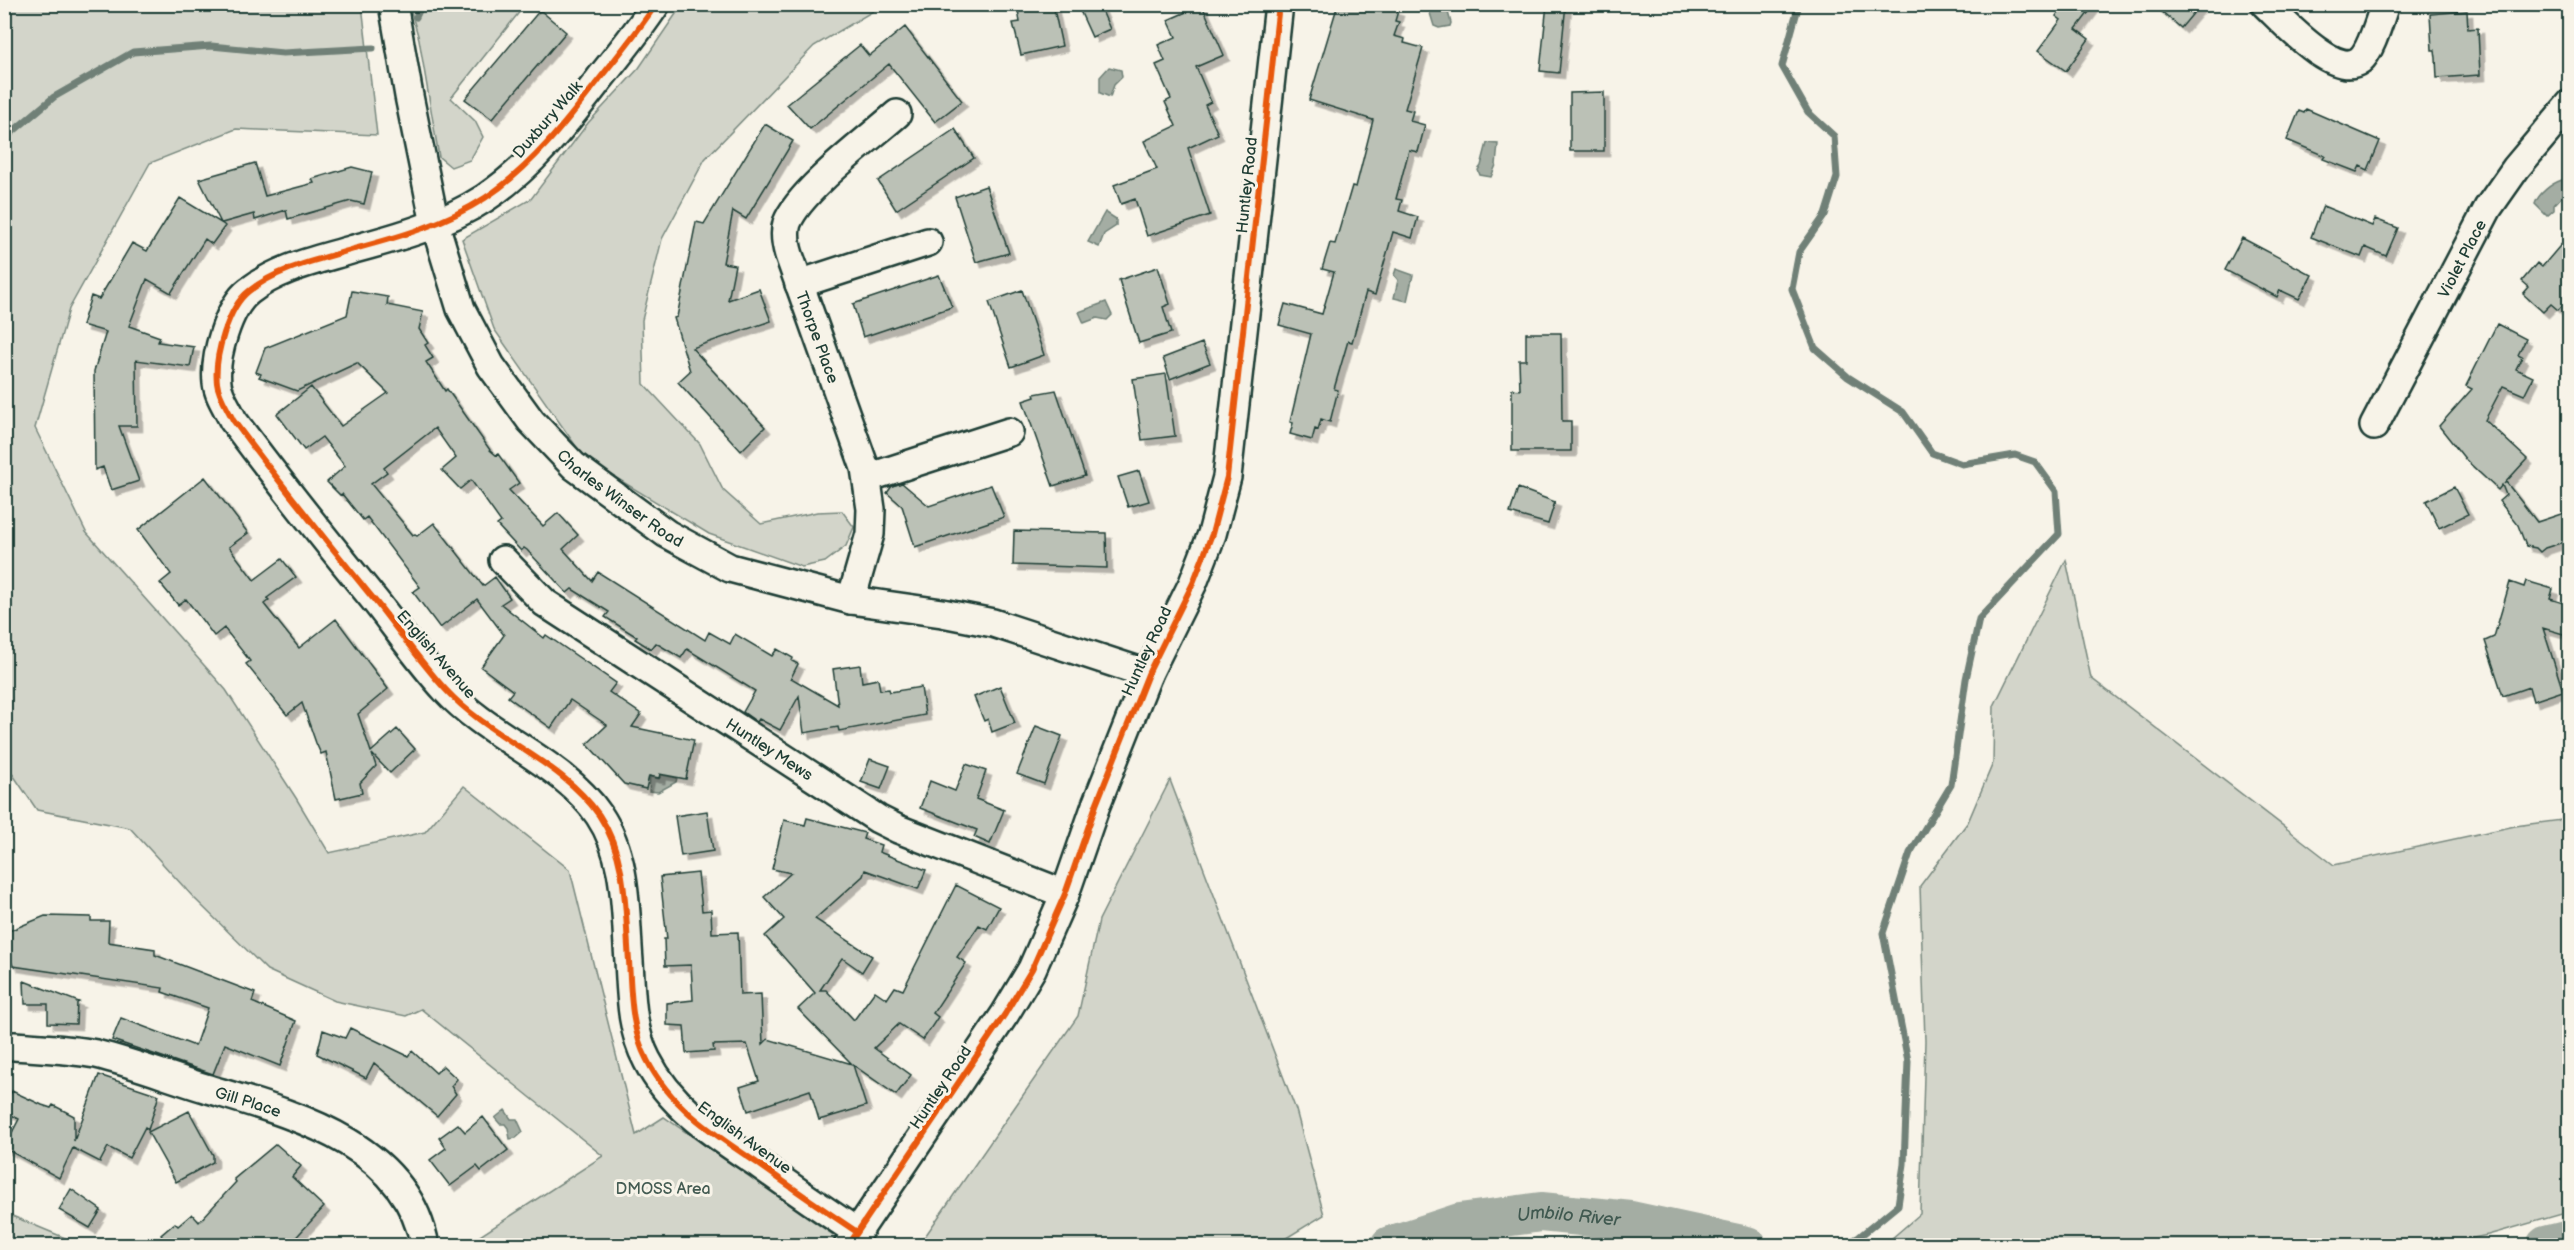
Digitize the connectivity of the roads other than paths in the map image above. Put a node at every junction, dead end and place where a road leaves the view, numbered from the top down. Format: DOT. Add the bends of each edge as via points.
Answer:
graph roads {
  1 [pos="393,4"];
  2 [pos="656,4"];
  3 [pos="1279,4"];
  4 [pos="2265,4"];
  5 [pos="2385,4"];
  6 [pos="2570,104"];
  7 [pos="897,114"];
  8 [pos="435,224"];
  9 [pos="928,242"];
  10 [pos="799,284"];
  11 [pos="2374,426"];
  12 [pos="1009,432"];
  13 [pos="867,478"];
  14 [pos="503,560"];
  15 [pos="851,600"];
  16 [pos="1148,674"];
  17 [pos="1065,894"];
  18 [pos="14,1046"];
  19 [pos="852,1239"];
  20 [pos="425,1245"];
  1 -- 8 [label="street, Charles Winser Road"];
  2 -- 8 [label="street, Duxbury Walk" via="575,111 527,164 487,196"];
  3 -- 16 [label="street, Huntley Road" via="1227,477 1212,534 1193,583"];
  4 -- 5 [label="street" via="2328,59 2350,64 2365,54"];
  6 -- 11 [label="street, Violet Place" via="2488,208"];
  7 -- 10 [label="street, Thorpe Place" via="810,190 786,224 786,241"];
  8 -- 15 [label="street, Charles Winser Road" via="460,309 491,366 531,421 574,466 667,534 730,568"];
  8 -- 19 [label="street, English Avenue" via="307,262 269,277 246,293 230,317 219,350 217,384 233,420 447,691 495,733 562,776 586,797 600,817 611,836 623,882 637,1034 661,1083 684,1110"];
  9 -- 10 [label="street"];
  10 -- 13 [label="street, Thorpe Place"];
  12 -- 13 [label="street"];
  13 -- 15 [label="street, Thorpe Place" via="870,534"];
  14 -- 17 [label="street, Huntley Mews" via="545,603 878,819"];
  15 -- 16 [label="street, Charles Winser Road" via="993,623"];
  16 -- 17 [label="street, Huntley Road"];
  17 -- 19 [label="street, Huntley Road" via="1032,969 1005,1014"];
  18 -- 20 [label="street, Gill Place" via="96,1054 317,1126 369,1156 393,1178 421,1223"];
}
